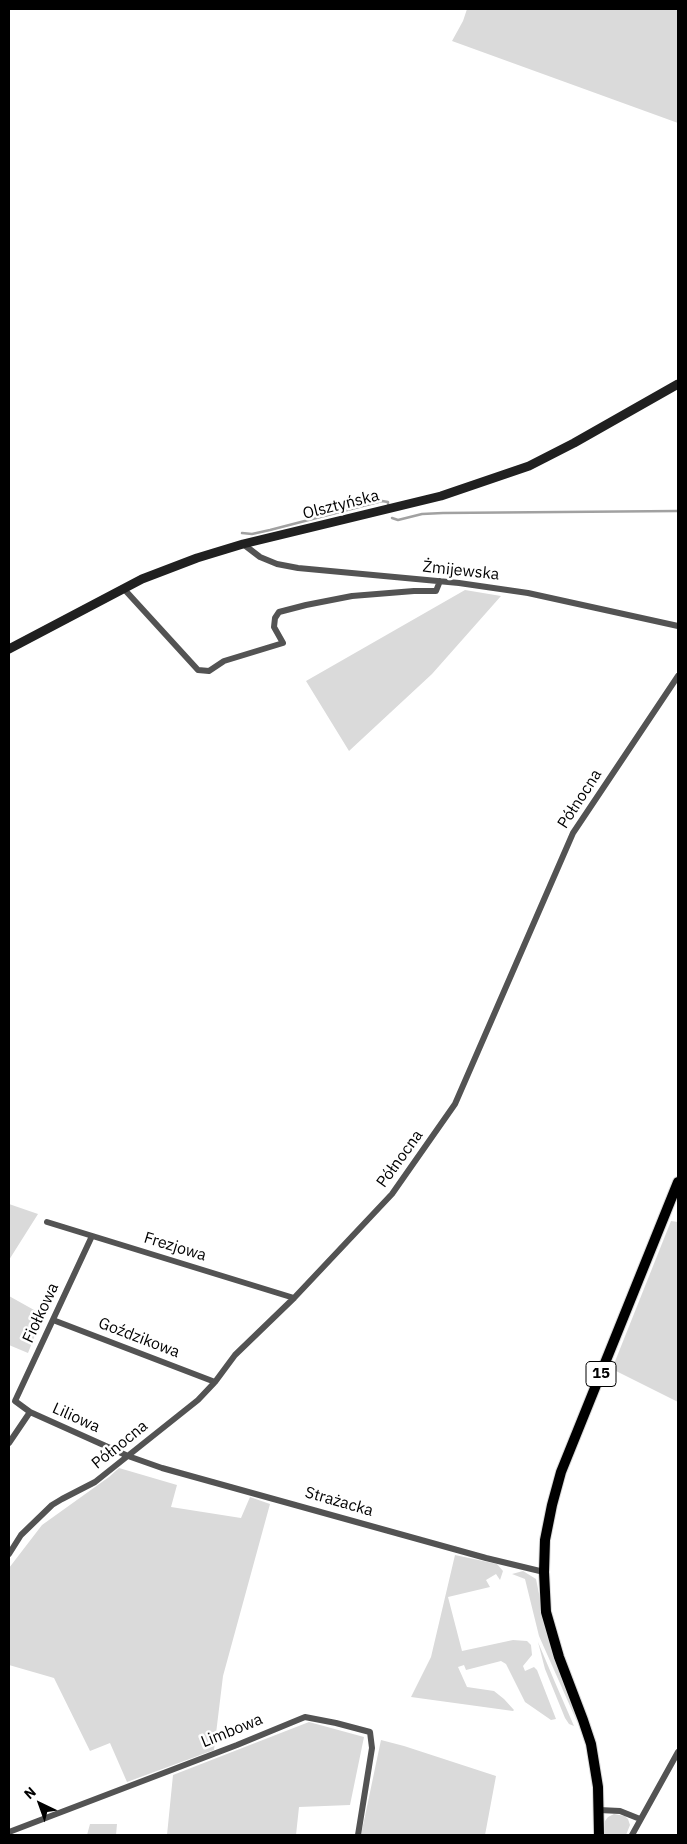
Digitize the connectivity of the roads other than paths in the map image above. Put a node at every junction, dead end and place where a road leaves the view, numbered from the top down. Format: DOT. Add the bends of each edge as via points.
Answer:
graph roads {
  1 [pos="678,384"];
  2 [pos="243,544"];
  3 [pos="440,581"];
  4 [pos="124,589"];
  5 [pos="678,626"];
  6 [pos="9,649"];
  7 [pos="678,676"];
  8 [pos="678,1182"];
  9 [pos="46,1222"];
  10 [pos="92,1236"];
  11 [pos="294,1298"];
  12 [pos="53,1320"];
  13 [pos="215,1382"];
  14 [pos="15,1401"];
  15 [pos="30,1412"];
  16 [pos="9,1443"];
  17 [pos="128,1456"];
  18 [pos="9,1554"];
  19 [pos="544,1572"];
  20 [pos="678,1752"];
  21 [pos="599,1810"];
  22 [pos="640,1819"];
  23 [pos="9,1832"];
  24 [pos="358,1835"];
  25 [pos="599,1835"];
  26 [pos="632,1835"];
  1 -- 2 [label="street, Olsztyńska" via="529,466 442,496"];
  2 -- 3 [label="street, Żmijewska" via="276,564"];
  2 -- 4 [label="street, Olsztyńska" via="165,570"];
  3 -- 4 [label="street" via="436,591 352,596 279,612 274,627 283,644 224,660 209,671 198,670"];
  3 -- 5 [label="street, Żmijewska" via="528,593"];
  4 -- 6 [label="street, Olsztyńska"];
  7 -- 11 [label="street, Północna" via="573,833 450,1113 386,1201"];
  8 -- 19 [label="main road, 15" via="556,1488 548,1522"];
  9 -- 10 [label="street, Frezjowa"];
  10 -- 11 [label="street, Frezjowa"];
  10 -- 12 [label="street, Fiołkowa"];
  11 -- 13 [label="street, Północna" via="235,1355"];
  12 -- 13 [label="street, Goździkowa"];
  12 -- 14 [label="street, Fiołkowa"];
  13 -- 17 [label="street, Północna" via="198,1400"];
  14 -- 15 [label="street, Liliowa"];
  15 -- 16 [label="street"];
  15 -- 17 [label="street, Liliowa"];
  17 -- 18 [label="street, Północna" via="95,1482 52,1505 21,1535"];
  17 -- 19 [label="street, Strażacka" via="239,1491"];
  19 -- 21 [label="main road, 15" via="546,1612 590,1744"];
  20 -- 22 [label="street"];
  21 -- 22 [label="street" via="620,1810"];
  21 -- 25 [label="main road, 15"];
  22 -- 26 [label="street"];
  23 -- 24 [label="street, Limbowa" via="304,1716 370,1732 372,1748"];
}
